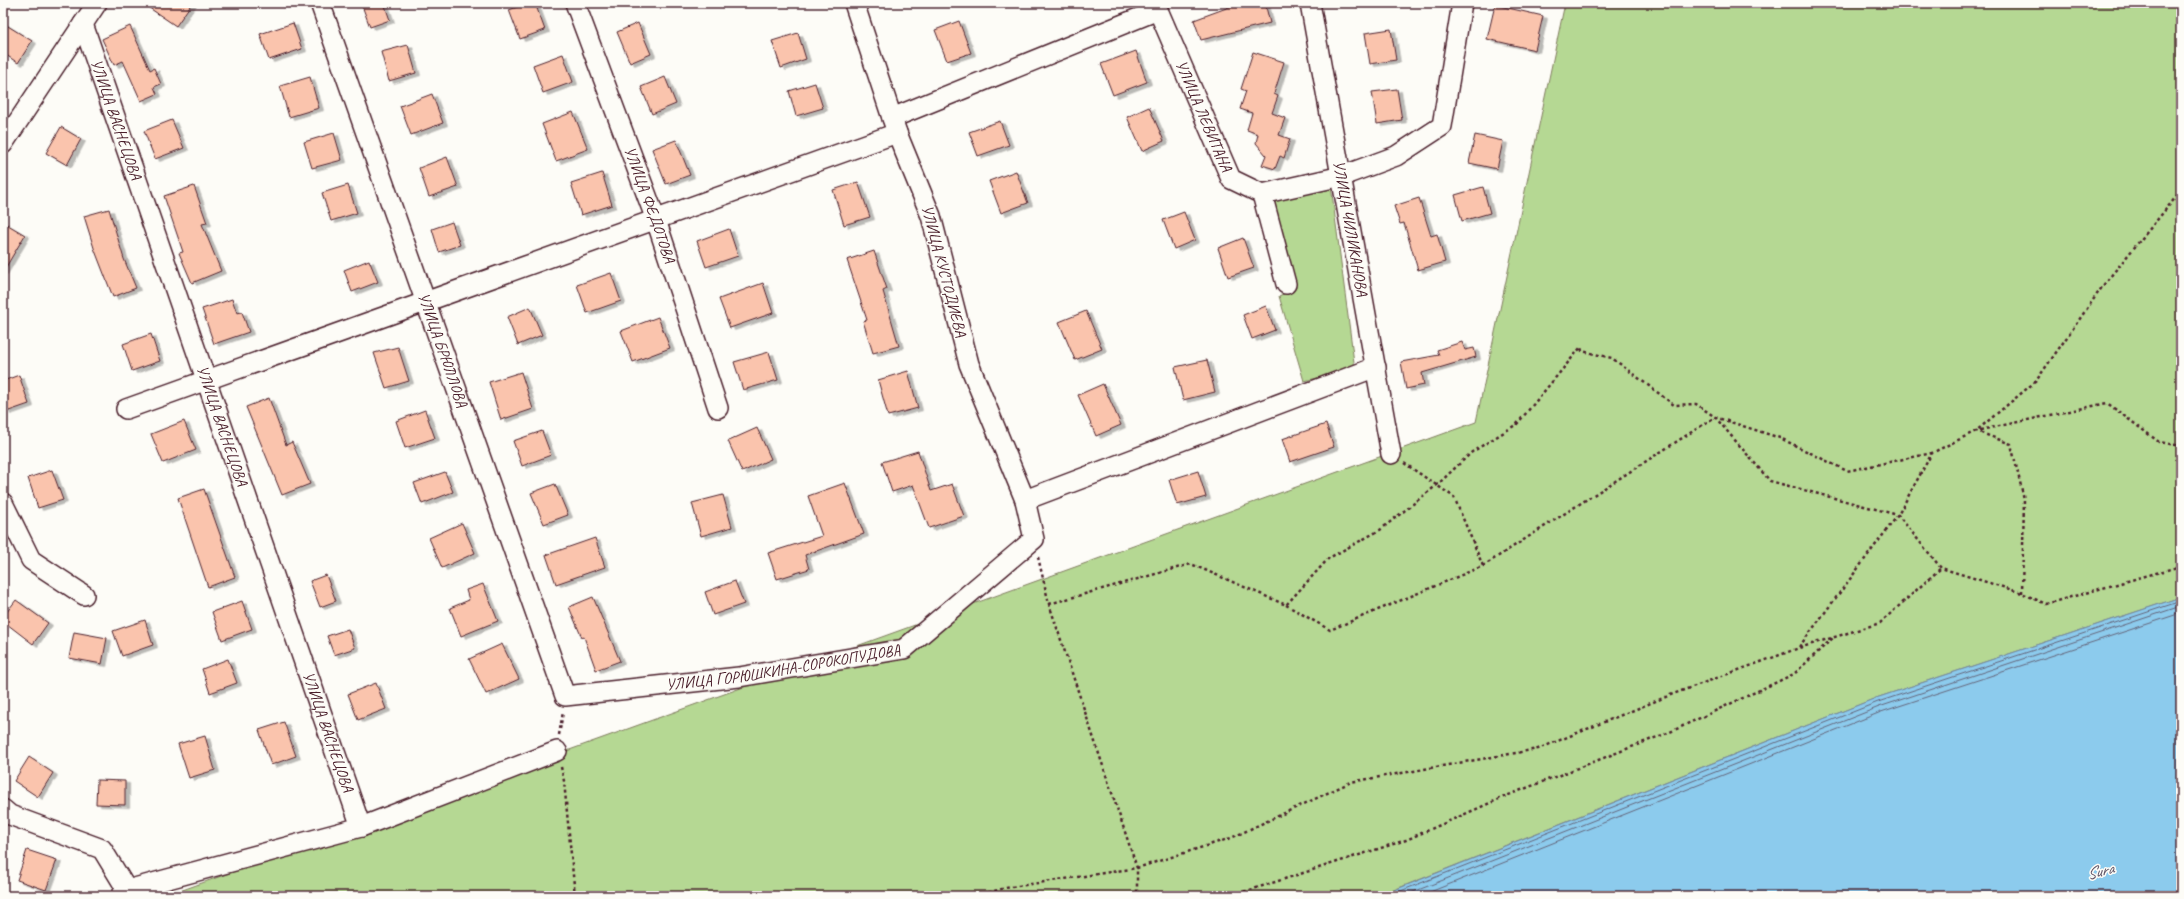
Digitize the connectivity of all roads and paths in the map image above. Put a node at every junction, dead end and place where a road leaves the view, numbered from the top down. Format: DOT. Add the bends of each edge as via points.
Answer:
graph roads {
  1 [pos="97,3"];
  2 [pos="320,3"];
  3 [pos="575,3"];
  4 [pos="854,3"];
  5 [pos="1310,3"];
  6 [pos="1462,3"];
  7 [pos="1156,7"];
  8 [pos="83,24"];
  9 [pos="895,126"];
  10 [pos="3,144"];
  11 [pos="1342,176"];
  12 [pos="2181,190"];
  13 [pos="1262,194"];
  14 [pos="656,220"];
  15 [pos="1286,284"];
  16 [pos="426,302"];
  17 [pos="1376,367"];
  18 [pos="206,380"];
  19 [pos="126,408"];
  20 [pos="718,408"];
  21 [pos="1715,417"];
  22 [pos="1976,431"];
  23 [pos="2181,446"];
  24 [pos="1932,453"];
  25 [pos="1391,454"];
  26 [pos="1437,485"];
  27 [pos="1025,500"];
  28 [pos="3,503"];
  29 [pos="1898,515"];
  30 [pos="1034,539"];
  31 [pos="1483,566"];
  32 [pos="2181,566"];
  33 [pos="1942,568"];
  34 [pos="2022,593"];
  35 [pos="84,595"];
  36 [pos="1049,604"];
  37 [pos="1286,605"];
  38 [pos="1834,637"];
  39 [pos="1799,648"];
  40 [pos="565,696"];
  41 [pos="557,750"];
  42 [pos="3,810"];
  43 [pos="361,827"];
  44 [pos="1137,868"];
  45 [pos="124,893"];
  46 [pos="575,896"];
  47 [pos="977,896"];
  48 [pos="1137,896"];
  49 [pos="1214,896"];
  1 -- 8 [label="street"];
  2 -- 16 [label="street, УЛИЦА БРЮЛЛОВА"];
  3 -- 14 [label="street, УЛИЦА ФЕДОТОВА"];
  4 -- 9 [label="street, УЛИЦА КУСТОДИЕВА"];
  5 -- 11 [label="street, УЛИЦА ЧИЛИКАНОВА"];
  6 -- 11 [label="street" via="1442,126 1396,156"];
  7 -- 9 [label="street"];
  7 -- 13 [label="street, УЛИЦА ЛЕВИТАНА" via="1231,178"];
  8 -- 10 [label="street"];
  8 -- 18 [label="street, УЛИЦА ВАСНЕЦОВА"];
  9 -- 14 [label="street"];
  9 -- 27 [label="street, УЛИЦА КУСТОДИЕВА" via="931,216 969,364"];
  11 -- 13 [label="street"];
  11 -- 17 [label="street, УЛИЦА ЧИЛИКАНОВА"];
  12 -- 22 [label="path" via="2105,283 2036,381"];
  13 -- 15 [label="street"];
  14 -- 16 [label="street"];
  14 -- 20 [label="street, УЛИЦА ФЕДОТОВА"];
  16 -- 18 [label="street"];
  16 -- 40 [label="street, УЛИЦА БРЮЛЛОВА"];
  17 -- 25 [label="street, УЛИЦА ЧИЛИКАНОВА"];
  17 -- 27 [label="street"];
  18 -- 19 [label="street"];
  18 -- 43 [label="street, УЛИЦА ВАСНЕЦОВА"];
  21 -- 24 [label="path" via="1780,438 1847,471"];
  21 -- 26 [label="path" via="1696,404 1674,405 1612,358 1582,351 1581,347 1517,424 1472,452"];
  21 -- 29 [label="path" via="1770,481"];
  21 -- 31 [label="path"];
  22 -- 23 [label="path" via="2107,403 2159,442"];
  22 -- 24 [label="path"];
  22 -- 34 [label="path" via="2011,444 2024,499"];
  24 -- 29 [label="path"];
  25 -- 26 [label="path"];
  26 -- 31 [label="path" via="1454,497"];
  26 -- 37 [label="path" via="1380,530 1329,558"];
  27 -- 30 [label="street, УЛИЦА КУСТОДИЕВА"];
  28 -- 35 [label="street" via="31,560"];
  29 -- 33 [label="path"];
  29 -- 39 [label="path"];
  30 -- 36 [label="path"];
  30 -- 40 [label="street, УЛИЦА ГОРЮШКИНА-СОРОКОПУДОВА" via="904,649 739,677"];
  31 -- 37 [label="path" via="1330,630"];
  32 -- 34 [label="path" via="2046,604"];
  33 -- 34 [label="path"];
  33 -- 38 [label="path" via="1880,623"];
  36 -- 37 [label="path" via="1191,564"];
  36 -- 44 [label="path"];
  38 -- 39 [label="path"];
  38 -- 49 [label="path" via="1794,674 1670,732 1506,796 1406,840 1247,891"];
  39 -- 44 [label="path" via="1673,694 1538,749 1351,782 1231,838"];
  40 -- 41 [label="path"];
  41 -- 43 [label="street"];
  41 -- 46 [label="path" via="564,782"];
  42 -- 45 [label="street" via="10,815 102,849"];
  43 -- 45 [label="street"];
  44 -- 47 [label="path" via="1005,888"];
  44 -- 48 [label="path"];
}
